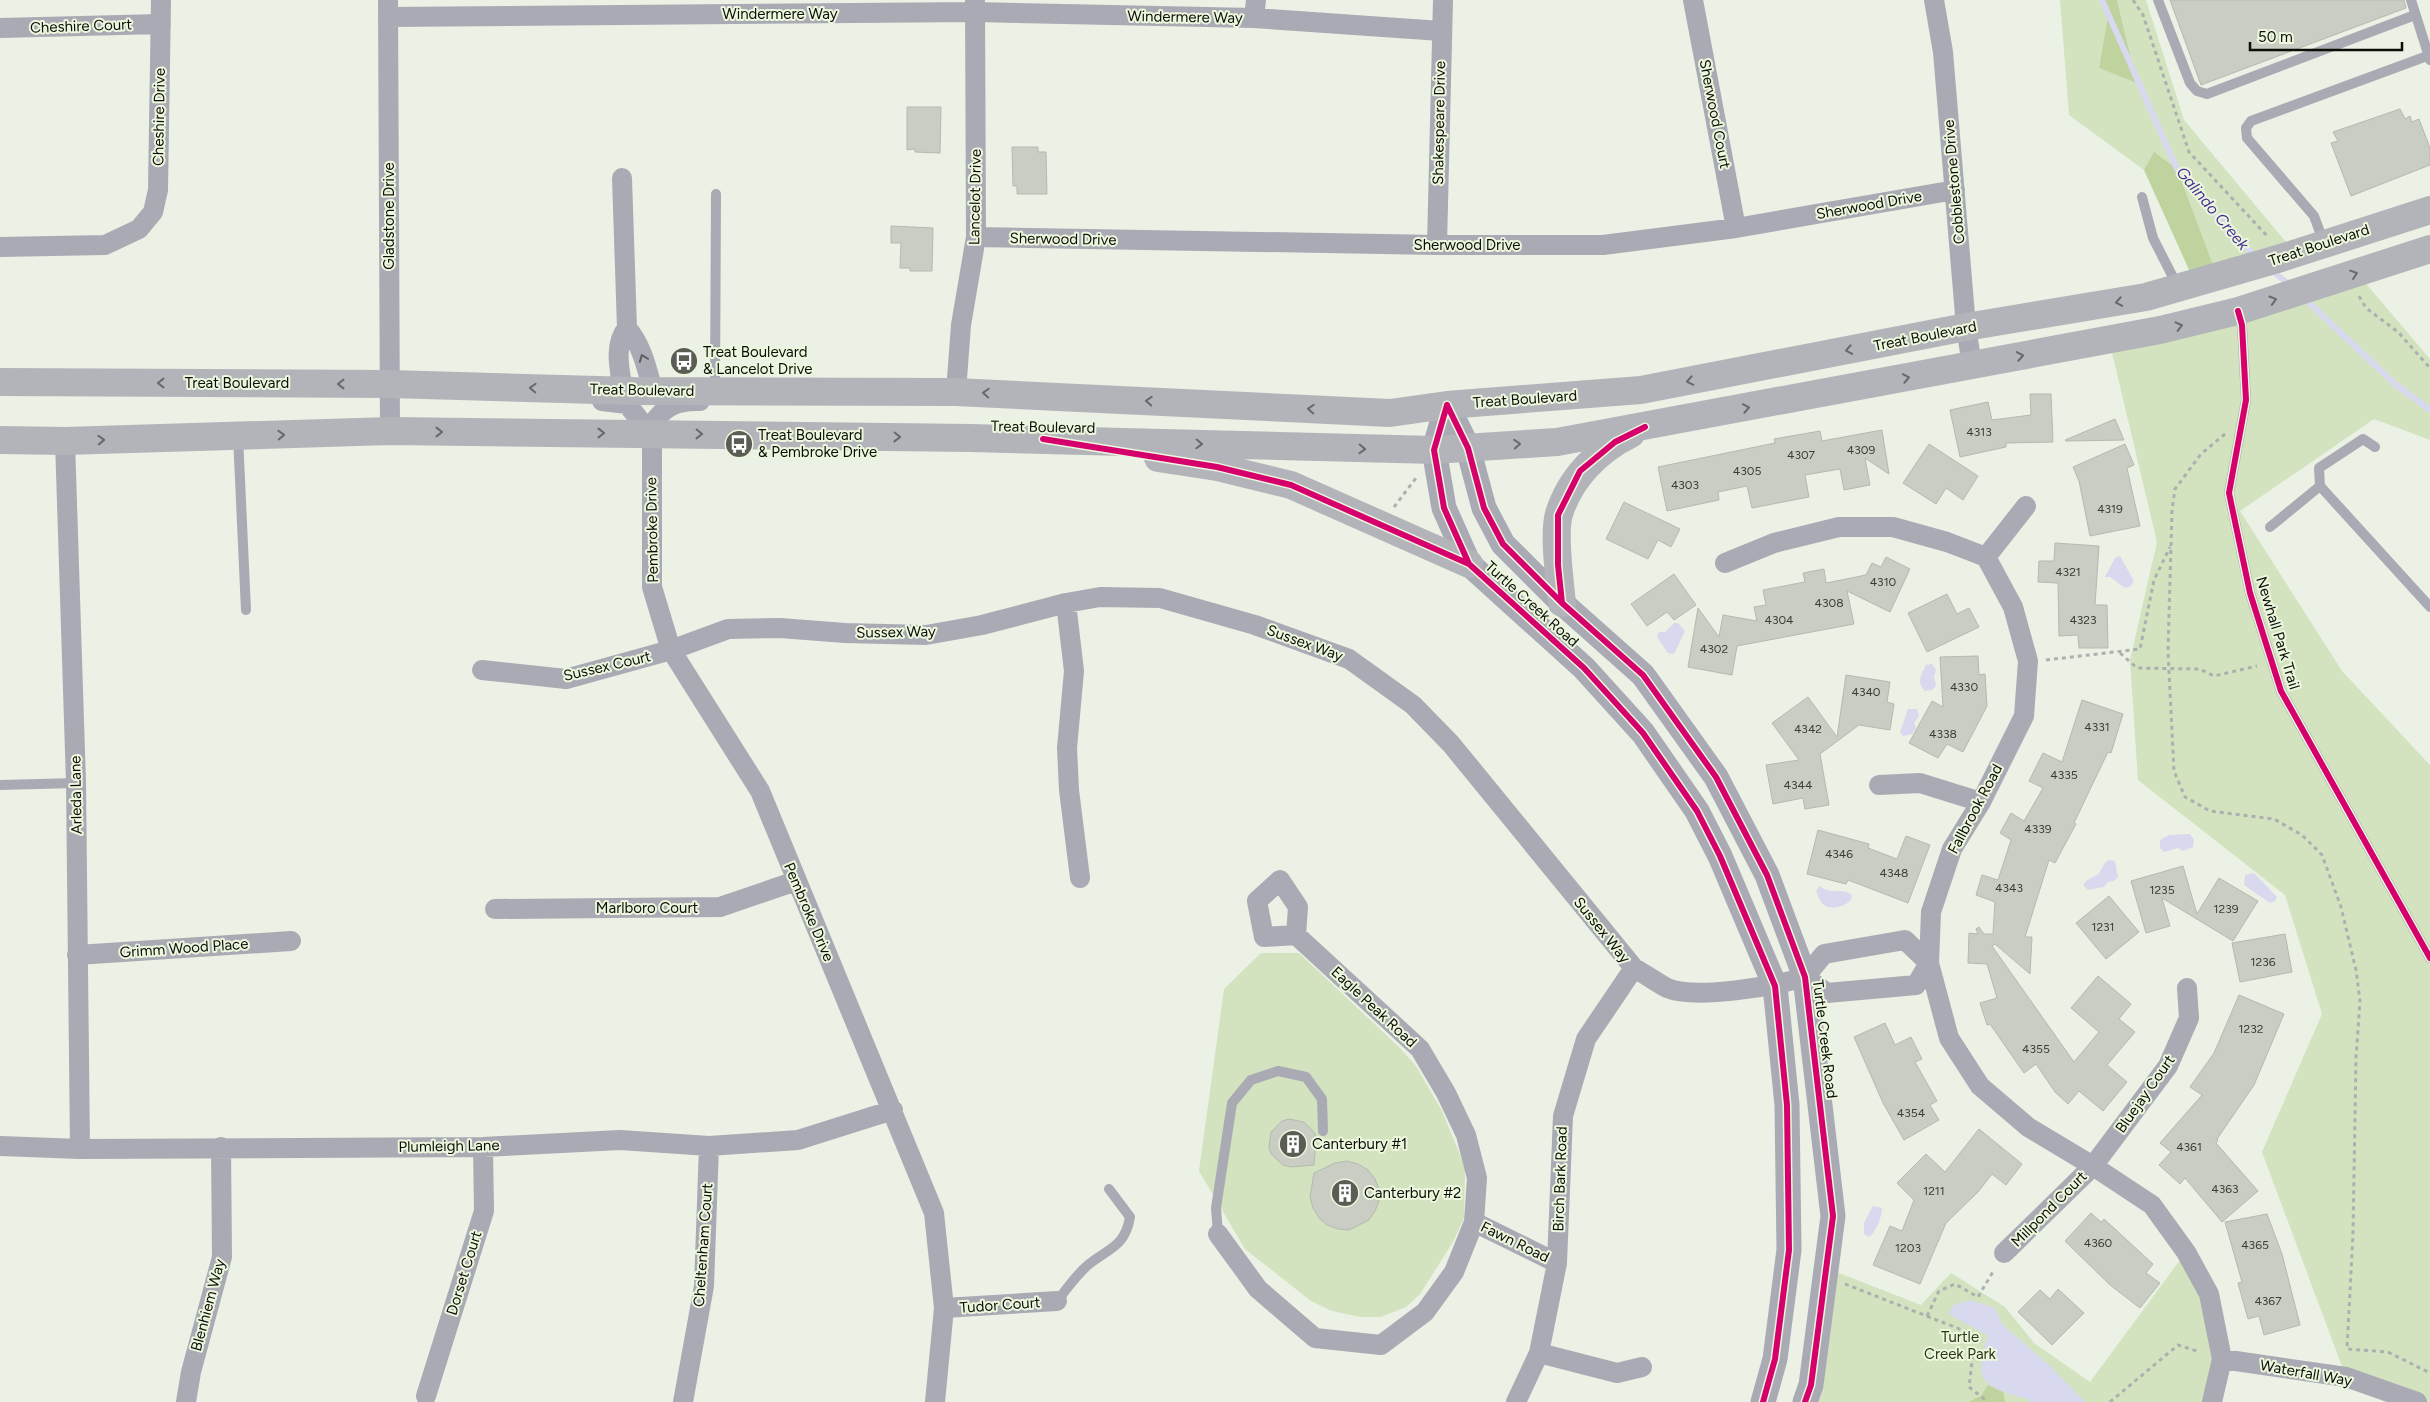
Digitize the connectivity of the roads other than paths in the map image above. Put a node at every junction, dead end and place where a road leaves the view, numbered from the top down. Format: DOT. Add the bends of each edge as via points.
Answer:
graph roads {
  1 [pos="161,0"];
  2 [pos="1443,0"];
  3 [pos="1693,0"];
  4 [pos="1934,0"];
  5 [pos="2158,0"];
  6 [pos="2411,0"];
  7 [pos="975,6"];
  8 [pos="388,8"];
  9 [pos="1255,9"];
  10 [pos="2415,15"];
  11 [pos="161,24"];
  12 [pos="0,28"];
  13 [pos="1442,31"];
  14 [pos="2429,57"];
  15 [pos="622,178"];
  16 [pos="1955,190"];
  17 [pos="716,194"];
  18 [pos="2142,197"];
  19 [pos="2430,210"];
  20 [pos="1736,228"];
  21 [pos="976,237"];
  22 [pos="2324,243"];
  23 [pos="1437,245"];
  24 [pos="0,247"];
  25 [pos="2430,249"];
  26 [pos="2178,288"];
  27 [pos="2238,311"];
  28 [pos="627,328"];
  29 [pos="1966,328"];
  30 [pos="1972,365"];
  31 [pos="0,382"];
  32 [pos="390,384"];
  33 [pos="561,389"];
  34 [pos="623,391"];
  35 [pos="652,391"];
  36 [pos="715,391"];
  37 [pos="861,391"];
  38 [pos="956,392"];
  39 [pos="1447,406"];
  40 [pos="1645,427"];
  41 [pos="390,431"];
  42 [pos="651,434"];
  43 [pos="238,436"];
  44 [pos="1043,439"];
  45 [pos="0,440"];
  46 [pos="65,441"];
  47 [pos="2375,447"];
  48 [pos="1468,448"];
  49 [pos="1434,450"];
  50 [pos="2320,486"];
  51 [pos="2026,506"];
  52 [pos="2270,527"];
  53 [pos="1986,558"];
  54 [pos="1725,563"];
  55 [pos="1469,564"];
  56 [pos="1066,603"];
  57 [pos="1562,603"];
  58 [pos="2430,607"];
  59 [pos="246,610"];
  60 [pos="671,650"];
  61 [pos="482,670"];
  62 [pos="76,783"];
  63 [pos="0,785"];
  64 [pos="1879,785"];
  65 [pos="1981,802"];
  66 [pos="1080,878"];
  67 [pos="796,881"];
  68 [pos="495,909"];
  69 [pos="1296,935"];
  70 [pos="291,941"];
  71 [pos="78,955"];
  72 [pos="2430,958"];
  73 [pos="1929,963"];
  74 [pos="1634,968"];
  75 [pos="1805,977"];
  76 [pos="1775,986"];
  77 [pos="2187,988"];
  78 [pos="893,1110"];
  79 [pos="1323,1131"];
  80 [pos="0,1146"];
  81 [pos="709,1146"];
  82 [pos="221,1147"];
  83 [pos="482,1147"];
  84 [pos="80,1149"];
  85 [pos="2093,1166"];
  86 [pos="1109,1189"];
  87 [pos="1474,1222"];
  88 [pos="1218,1234"];
  89 [pos="2004,1252"];
  90 [pos="1556,1262"];
  91 [pos="1057,1301"];
  92 [pos="944,1308"];
  93 [pos="1539,1353"];
  94 [pos="2222,1359"];
  95 [pos="1642,1368"];
  96 [pos="426,1396"];
  97 [pos="186,1402"];
  98 [pos="683,1402"];
  99 [pos="935,1402"];
  100 [pos="1516,1402"];
  101 [pos="1763,1402"];
  102 [pos="1804,1402"];
  103 [pos="2212,1402"];
  104 [pos="2417,1402"];
  1 -- 11 [label="street, Cheshire Drive"];
  2 -- 13 [label="street, Shakespeare Drive"];
  3 -- 20 [label="street, Sherwood Court"];
  4 -- 16 [label="street, Cobblestone Drive" via="1943,52"];
  5 -- 10 [label="lane" via="2190,83 2197,91 2207,94"];
  6 -- 10 [label="lane"];
  7 -- 8 [label="street, Windermere Way"];
  7 -- 9 [label="street, Windermere Way"];
  7 -- 21 [label="street, Lancelot Drive"];
  8 -- 32 [label="street, Gladstone Drive"];
  9 -- 13 [label="street, Windermere Way"];
  10 -- 14 [label="lane"];
  11 -- 12 [label="street, Cheshire Court"];
  11 -- 24 [label="street, Cheshire Drive" via="158,190 153,212 139,229 105,245"];
  13 -- 23 [label="street, Shakespeare Drive"];
  14 -- 22 [label="lane" via="2251,121 2246,128 2247,138 2314,216"];
  15 -- 28 [label="street"];
  16 -- 20 [label="street, Sherwood Drive"];
  16 -- 29 [label="street, Cobblestone Drive"];
  17 -- 36 [label="lane"];
  18 -- 26 [label="lane" via="2153,238"];
  19 -- 22 [label="main road, Treat Boulevard"];
  20 -- 23 [label="street, Sherwood Drive" via="1604,245"];
  21 -- 23 [label="street, Sherwood Drive"];
  21 -- 38 [label="street, Lancelot Drive" via="961,325"];
  22 -- 26 [label="main road, Treat Boulevard"];
  27 -- 25 [label="main road, Treat Boulevard, one-way"];
  26 -- 29 [label="main road, Treat Boulevard, one-way" via="2146,297"];
  30 -- 27 [label="main road, Treat Boulevard, one-way" via="2160,330"];
  27 -- 72 [label="lane, Newhall Park Trail" via="2242,325 2246,400 2229,493 2250,593 2281,691"];
  28 -- 34 [label="street" via="620,337 618,348"];
  35 -- 28 [label="street, one-way" via="635,337"];
  29 -- 30 [label="street, Cobblestone Drive"];
  29 -- 39 [label="main road, Treat Boulevard, one-way" via="1641,390"];
  40 -- 30 [label="main road, Treat Boulevard, one-way"];
  32 -- 31 [label="main road, Treat Boulevard, one-way"];
  33 -- 32 [label="main road, Treat Boulevard, one-way"];
  32 -- 41 [label="street, Gladstone Drive"];
  33 -- 34 [label="main road, Treat Boulevard"];
  33 -- 42 [label="street" via="574,400 627,404"];
  34 -- 35 [label="main road, Treat Boulevard"];
  35 -- 36 [label="main road, Treat Boulevard"];
  36 -- 37 [label="main road, Treat Boulevard"];
  37 -- 38 [label="main road, Treat Boulevard"];
  37 -- 42 [label="street, Pembroke Drive" via="854,399 841,403 685,400 658,416"];
  39 -- 38 [label="main road, Treat Boulevard, one-way" via="1390,413"];
  39 -- 48 [label="street, Turtle Creek Road"];
  39 -- 49 [label="street, Turtle Creek Road"];
  48 -- 40 [label="main road, Treat Boulevard, one-way" via="1557,442"];
  40 -- 57 [label="main road" via="1615,442 1580,471 1558,515"];
  41 -- 42 [label="main road, Treat Boulevard, one-way"];
  43 -- 41 [label="main road, Treat Boulevard, one-way"];
  42 -- 44 [label="main road, Treat Boulevard, one-way"];
  42 -- 60 [label="street, Pembroke Drive" via="652,587"];
  46 -- 43 [label="main road, Treat Boulevard, one-way"];
  43 -- 59 [label="lane"];
  44 -- 49 [label="main road, Treat Boulevard, one-way"];
  44 -- 55 [label="main road" via="1217,467 1291,485"];
  45 -- 46 [label="main road, Treat Boulevard"];
  46 -- 62 [label="street, Arleda Lane"];
  47 -- 50 [label="lane" via="2363,439 2319,468"];
  48 -- 49 [label="main road, Treat Boulevard"];
  48 -- 57 [label="street, Turtle Creek Road" via="1484,508 1503,544"];
  49 -- 55 [label="street, Turtle Creek Road" via="1444,508"];
  50 -- 52 [label="lane"];
  50 -- 58 [label="lane"];
  51 -- 53 [label="street"];
  53 -- 54 [label="street" via="1947,542 1893,527 1839,527 1774,543"];
  53 -- 65 [label="street, Fallbrook Road" via="2013,607 2028,661 2024,716"];
  55 -- 76 [label="street, Turtle Creek Road" via="1584,668 1643,733 1697,811 1720,856"];
  56 -- 60 [label="street, Sussex Way" via="982,625 926,634 728,629"];
  56 -- 66 [label="street" via="1074,671 1067,748 1069,790"];
  56 -- 74 [label="street, Sussex Way" via="1100,597 1160,598 1256,625 1348,659 1414,705 1451,744"];
  57 -- 75 [label="street, Turtle Creek Road" via="1643,675 1716,777 1767,875"];
  60 -- 61 [label="street, Sussex Court" via="566,679"];
  60 -- 67 [label="street, Pembroke Drive" via="760,791"];
  62 -- 63 [label="lane"];
  62 -- 71 [label="street, Arleda Lane"];
  64 -- 65 [label="street" via="1920,783"];
  65 -- 73 [label="street, Fallbrook Road" via="1952,849 1931,912"];
  67 -- 68 [label="street, Marlboro Court" via="720,907"];
  67 -- 78 [label="street, Pembroke Drive"];
  69 -- 87 [label="street, Eagle Peak Road" via="1420,1049 1446,1092 1466,1135 1477,1178"];
  70 -- 71 [label="street, Grimm Wood Place"];
  71 -- 84 [label="street, Arleda Lane"];
  73 -- 75 [label="street" via="1916,985 1827,993"];
  73 -- 75 [label="street" via="1905,940 1824,954"];
  73 -- 85 [label="street, Fallbrook Road" via="1949,1038 1980,1086 2028,1128"];
  74 -- 76 [label="street, Sussex Way" via="1669,988 1694,992"];
  74 -- 90 [label="street, Birch Bark Road" via="1586,1039 1563,1116"];
  75 -- 76 [label="street, Sussex Way"];
  75 -- 102 [label="street, Turtle Creek Road" via="1833,1216 1811,1385"];
  76 -- 101 [label="street, Turtle Creek Road" via="1787,1105 1789,1250 1775,1359"];
  77 -- 85 [label="street, Bluejay Court" via="2189,1018 2168,1066"];
  78 -- 81 [label="street, Plumleigh Lane" via="798,1140"];
  78 -- 92 [label="street, Pembroke Drive" via="934,1213"];
  79 -- 88 [label="lane" via="1322,1099 1306,1078 1278,1071 1251,1080 1232,1103 1216,1208"];
  80 -- 84 [label="street, Plumleigh Lane"];
  81 -- 83 [label="street, Plumleigh Lane" via="620,1140"];
  81 -- 98 [label="street, Cheltenham Court" via="704,1286"];
  82 -- 83 [label="street, Plumleigh Lane"];
  82 -- 84 [label="street, Plumleigh Lane"];
  82 -- 97 [label="street, Blenhiem Way" via="222,1257 190,1372"];
  83 -- 96 [label="street, Dorset Court" via="484,1211"];
  85 -- 89 [label="street, Millpond Court"];
  85 -- 94 [label="street, Fallbrook Road" via="2152,1205 2186,1252 2209,1294"];
  86 -- 91 [label="lane" via="1130,1217 1128,1232 1121,1242 1087,1266"];
  87 -- 88 [label="street, Eagle Peak Road" via="1454,1272 1425,1312 1381,1345 1315,1338 1258,1289"];
  87 -- 90 [label="street, Fawn Road"];
  90 -- 93 [label="street, Birch Bark Road"];
  91 -- 92 [label="street, Tudor Court"];
  92 -- 99 [label="street, Pembroke Drive"];
  93 -- 95 [label="street" via="1616,1372"];
  93 -- 100 [label="street, Birch Bark Road"];
  94 -- 103 [label="street, Fallbrook Road"];
  94 -- 104 [label="street, Waterfall Way" via="2346,1377"];
}
